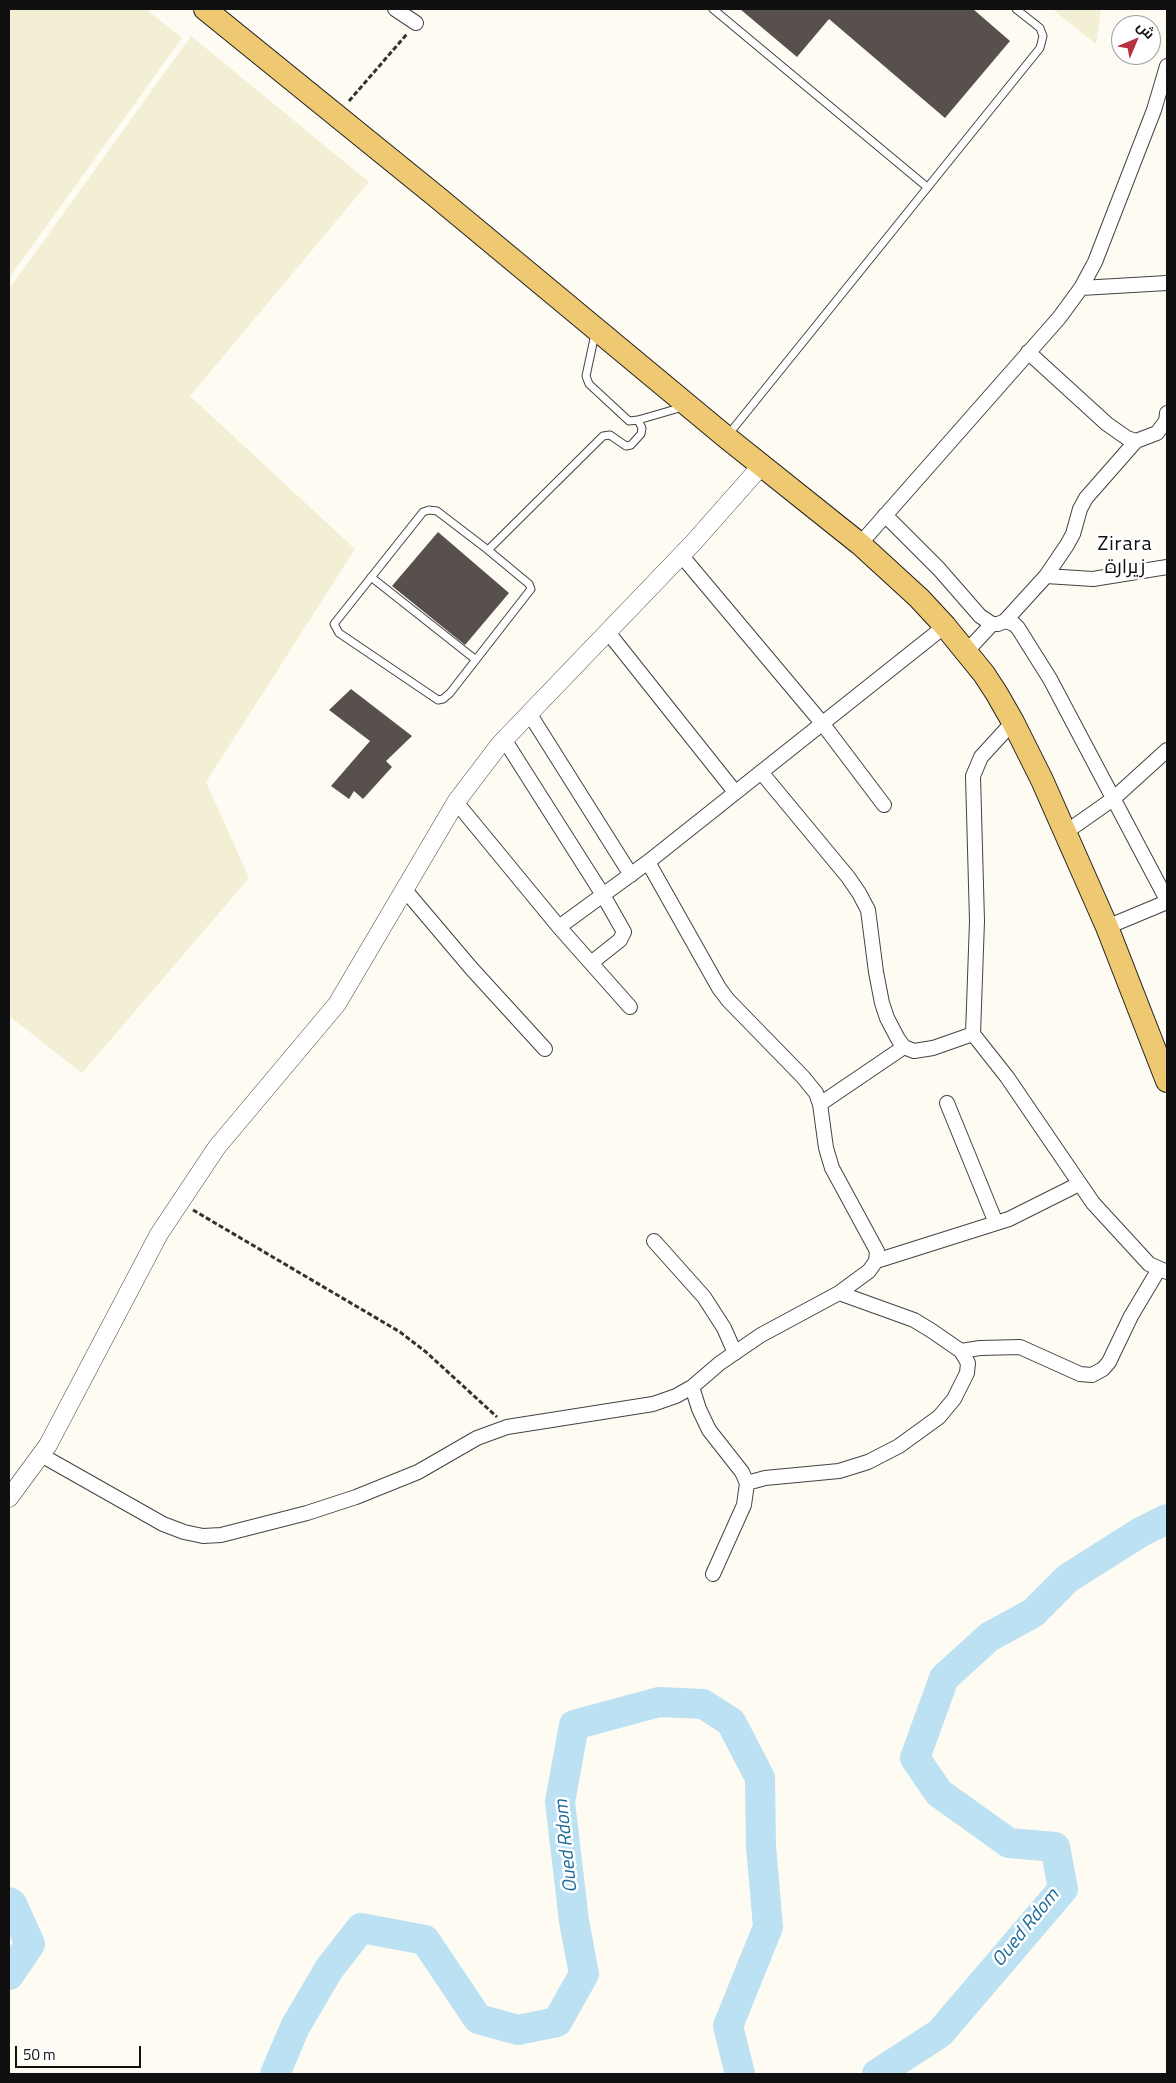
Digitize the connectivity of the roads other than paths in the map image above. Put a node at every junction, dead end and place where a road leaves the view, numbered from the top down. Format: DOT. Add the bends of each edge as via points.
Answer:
graph roads {
  1 [pos="205,9"];
  2 [pos="395,9"];
  3 [pos="713,9"];
  4 [pos="1016,9"];
  5 [pos="416,23"];
  6 [pos="1167,66"];
  7 [pos="927,188"];
  8 [pos="1167,283"];
  9 [pos="1081,288"];
  10 [pos="596,329"];
  11 [pos="1028,352"];
  12 [pos="688,405"];
  13 [pos="1167,412"];
  14 [pos="638,420"];
  15 [pos="726,437"];
  16 [pos="1136,441"];
  17 [pos="762,465"];
  18 [pos="885,514"];
  19 [pos="860,544"];
  20 [pos="488,550"];
  21 [pos="681,555"];
  22 [pos="1167,567"];
  23 [pos="1046,576"];
  24 [pos="371,577"];
  25 [pos="998,622"];
  26 [pos="945,626"];
  27 [pos="607,631"];
  28 [pos="966,652"];
  29 [pos="476,660"];
  30 [pos="529,713"];
  31 [pos="1013,722"];
  32 [pos="822,723"];
  33 [pos="504,739"];
  34 [pos="1167,750"];
  35 [pos="761,772"];
  36 [pos="735,792"];
  37 [pos="1113,799"];
  38 [pos="456,802"];
  39 [pos="884,805"];
  40 [pos="1066,832"];
  41 [pos="648,862"];
  42 [pos="631,874"];
  43 [pos="405,890"];
  44 [pos="603,895"];
  45 [pos="1167,901"];
  46 [pos="559,927"];
  47 [pos="1107,927"];
  48 [pos="591,963"];
  49 [pos="630,1007"];
  50 [pos="973,1034"];
  51 [pos="904,1047"];
  52 [pos="545,1049"];
  53 [pos="1167,1081"];
  54 [pos="947,1103"];
  55 [pos="820,1104"];
  56 [pos="1080,1184"];
  57 [pos="996,1223"];
  58 [pos="654,1241"];
  59 [pos="876,1261"];
  60 [pos="1163,1271"];
  61 [pos="839,1293"];
  62 [pos="961,1351"];
  63 [pos="735,1352"];
  64 [pos="692,1387"];
  65 [pos="41,1455"];
  66 [pos="746,1483"];
  67 [pos="9,1498"];
  68 [pos="713,1574"];
  1 -- 10 [label="main road"];
  2 -- 5 [label="street"];
  3 -- 7 [label="lane"];
  4 -- 7 [label="lane" via="1040,28 1043,36 1040,48"];
  6 -- 9 [label="street" via="1154,110 1095,262"];
  7 -- 15 [label="lane"];
  8 -- 9 [label="street"];
  9 -- 11 [label="street"];
  10 -- 12 [label="main road"];
  10 -- 14 [label="lane" via="586,376 589,384 629,421"];
  11 -- 16 [label="street" via="1108,424"];
  11 -- 18 [label="street"];
  12 -- 14 [label="lane"];
  12 -- 15 [label="main road"];
  13 -- 16 [label="street" via="1166,421 1157,433"];
  14 -- 20 [label="lane" via="641,434 631,445 626,446 610,435 603,436"];
  15 -- 17 [label="main road"];
  16 -- 23 [label="street" via="1086,498 1073,534"];
  17 -- 19 [label="main road"];
  17 -- 21 [label="street"];
  18 -- 19 [label="street"];
  18 -- 25 [label="street" via="980,616"];
  19 -- 26 [label="main road"];
  20 -- 24 [label="lane" via="437,511 429,510 423,512"];
  20 -- 29 [label="lane" via="525,580 531,589"];
  21 -- 27 [label="street"];
  21 -- 32 [label="street"];
  22 -- 23 [label="street" via="1093,579"];
  23 -- 25 [label="street"];
  24 -- 29 [label="lane"];
  24 -- 29 [label="lane" via="334,624 339,633 438,700 450,693"];
  25 -- 28 [label="street"];
  25 -- 37 [label="street" via="1014,624 1024,636"];
  26 -- 28 [label="main road"];
  26 -- 32 [label="street"];
  27 -- 30 [label="street"];
  27 -- 36 [label="street"];
  28 -- 31 [label="main road"];
  30 -- 33 [label="street"];
  30 -- 42 [label="street"];
  31 -- 40 [label="main road"];
  31 -- 50 [label="street" via="980,757 973,776 977,921"];
  32 -- 35 [label="street"];
  32 -- 39 [label="street"];
  33 -- 38 [label="street"];
  33 -- 44 [label="street"];
  34 -- 37 [label="street"];
  35 -- 36 [label="street"];
  35 -- 51 [label="street" via="848,877 868,910 882,1004"];
  36 -- 41 [label="street"];
  37 -- 40 [label="street"];
  37 -- 45 [label="street"];
  38 -- 43 [label="street"];
  38 -- 46 [label="street"];
  40 -- 47 [label="main road"];
  41 -- 42 [label="street"];
  41 -- 55 [label="street" via="719,988 803,1077"];
  42 -- 44 [label="street"];
  43 -- 52 [label="street"];
  43 -- 65 [label="street" via="337,1004 217,1147 159,1234"];
  44 -- 46 [label="street"];
  44 -- 48 [label="street" via="624,932 620,940"];
  45 -- 47 [label="street"];
  46 -- 48 [label="street"];
  47 -- 53 [label="main road"];
  48 -- 49 [label="street"];
  50 -- 51 [label="street" via="933,1048 914,1051"];
  50 -- 56 [label="street"];
  51 -- 55 [label="street"];
  54 -- 57 [label="street"];
  55 -- 59 [label="street" via="828,1158 878,1251"];
  56 -- 57 [label="street"];
  56 -- 60 [label="street" via="1093,1203 1149,1264"];
  57 -- 59 [label="street"];
  58 -- 63 [label="street" via="704,1297"];
  59 -- 61 [label="street" via="869,1271"];
  60 -- 62 [label="street" via="1131,1316 1109,1362 1092,1376 1080,1374 1020,1347"];
  61 -- 62 [label="street" via="914,1320"];
  61 -- 63 [label="street"];
  62 -- 66 [label="street" via="968,1367 950,1404 939,1417 899,1446 868,1462 839,1471 765,1478"];
  63 -- 64 [label="street"];
  64 -- 65 [label="street" via="653,1404 508,1427 477,1438 418,1472 356,1497 222,1535 203,1536 163,1524"];
  64 -- 66 [label="street" via="709,1430 742,1472"];
  65 -- 67 [label="street"];
  66 -- 68 [label="street" via="744,1505"];
}
